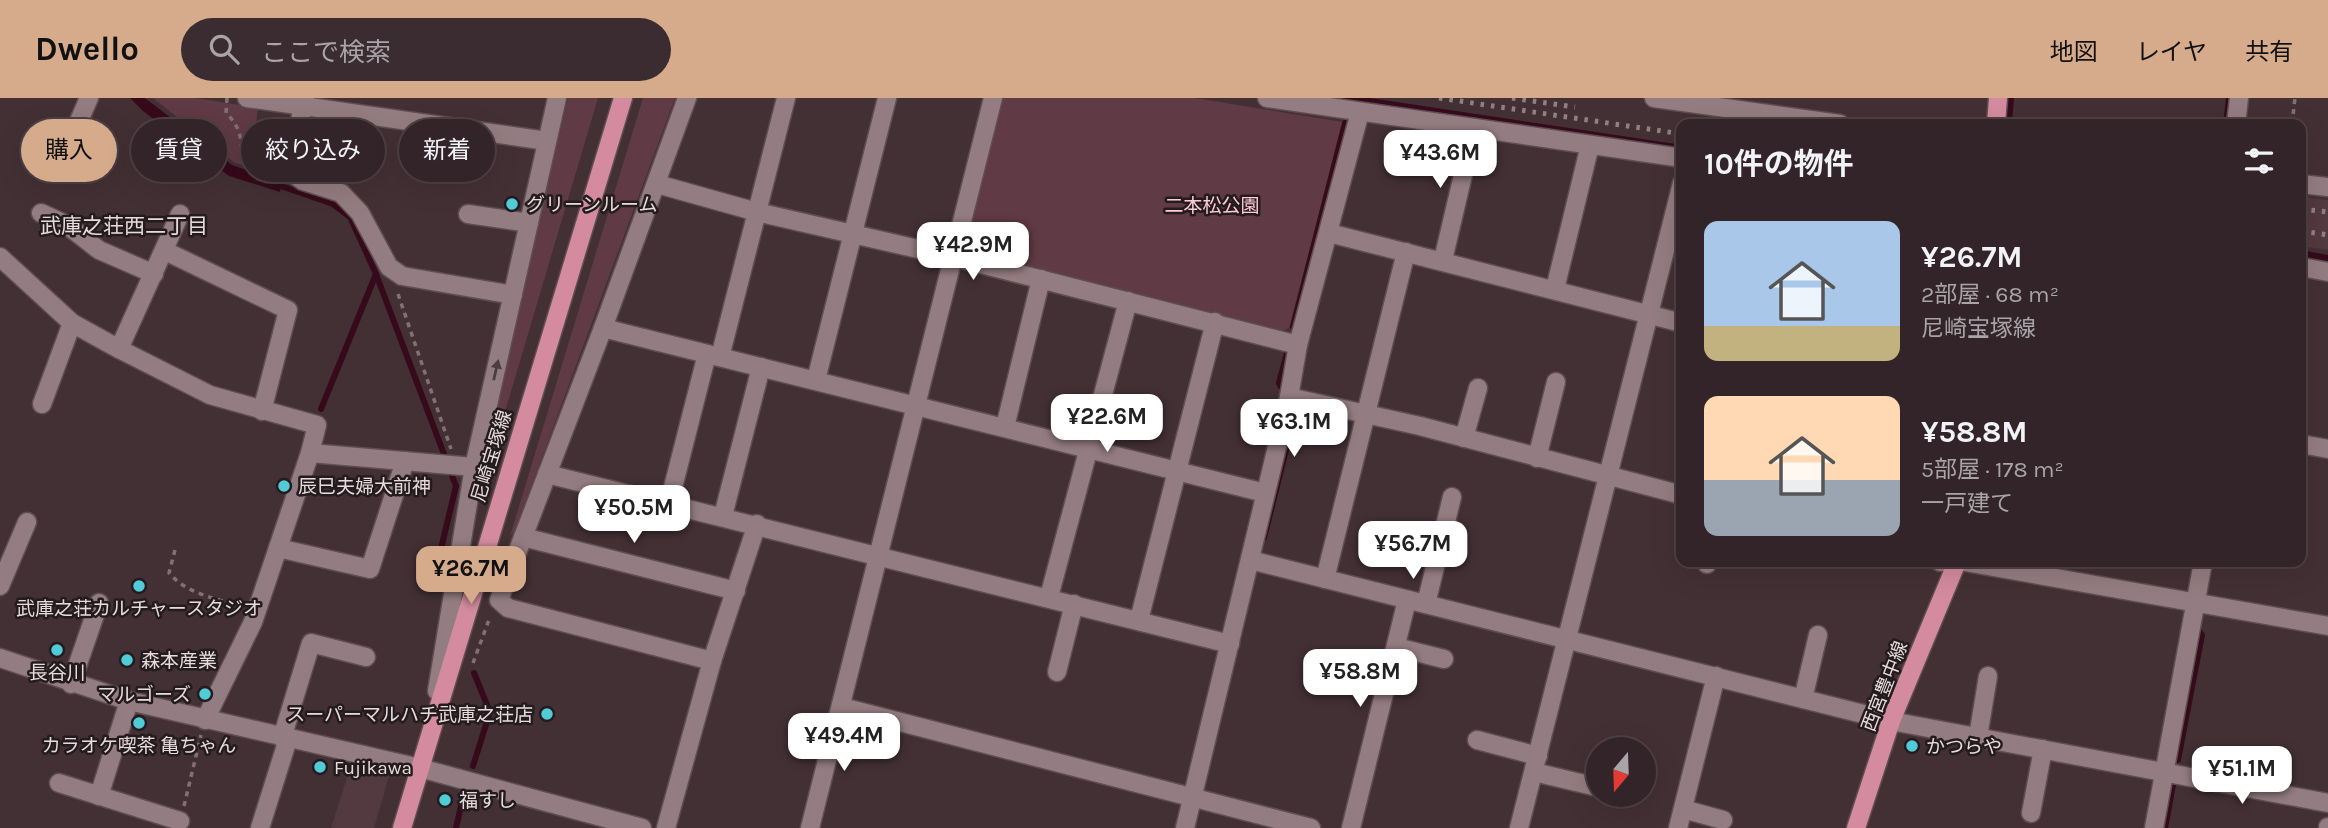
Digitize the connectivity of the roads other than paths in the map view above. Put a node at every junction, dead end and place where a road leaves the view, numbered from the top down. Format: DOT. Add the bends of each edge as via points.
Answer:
graph roads {
  1 [pos="89,98"];
  2 [pos="247,98"];
  3 [pos="557,98"];
  4 [pos="623,98"];
  5 [pos="687,98"];
  6 [pos="786,98"];
  7 [pos="887,98"];
  8 [pos="993,98"];
  9 [pos="1267,98"];
  10 [pos="1654,98"];
  11 [pos="1998,98"];
  12 [pos="2239,98"];
  13 [pos="1679,100"];
  14 [pos="304,102"];
  15 [pos="1360,112"];
  16 [pos="80,119"];
  17 [pos="1806,119"];
  18 [pos="1996,119"];
  19 [pos="2237,119"];
  20 [pos="1474,128"];
  21 [pos="547,141"];
  22 [pos="1590,145"];
  23 [pos="1676,157"];
  24 [pos="657,184"];
  25 [pos="2306,185"];
  26 [pos="2328,187"];
  27 [pos="1676,207"];
  28 [pos="757,212"];
  29 [pos="41,213"];
  30 [pos="180,214"];
  31 [pos="468,214"];
  32 [pos="529,223"];
  33 [pos="1329,233"];
  34 [pos="853,234"];
  35 [pos="165,251"];
  36 [pos="1406,251"];
  37 [pos="0,257"];
  38 [pos="953,257"];
  39 [pos="1443,260"];
  40 [pos="2306,268"];
  41 [pos="2328,272"];
  42 [pos="154,274"];
  43 [pos="1041,279"];
  44 [pos="1555,289"];
  45 [pos="513,295"];
  46 [pos="1128,301"];
  47 [pos="1649,316"];
  48 [pos="1676,322"];
  49 [pos="72,323"];
  50 [pos="1215,323"];
  51 [pos="603,328"];
  52 [pos="1298,345"];
  53 [pos="119,349"];
  54 [pos="714,356"];
  55 [pos="761,367"];
  56 [pos="816,380"];
  57 [pos="1556,382"];
  58 [pos="1478,388"];
  59 [pos="1290,397"];
  60 [pos="42,404"];
  61 [pos="916,405"];
  62 [pos="262,411"];
  63 [pos="1364,414"];
  64 [pos="1005,427"];
  65 [pos="1464,439"];
  66 [pos="2306,445"];
  67 [pos="1089,447"];
  68 [pos="2328,449"];
  69 [pos="310,453"];
  70 [pos="1537,458"];
  71 [pos="405,461"];
  72 [pos="458,465"];
  73 [pos="1177,471"];
  74 [pos="547,474"];
  75 [pos="1608,476"];
  76 [pos="1676,493"];
  77 [pos="1265,494"];
  78 [pos="1452,496"];
  79 [pos="669,503"];
  80 [pos="723,516"];
  81 [pos="27,522"];
  82 [pos="757,524"];
  83 [pos="523,537"];
  84 [pos="278,548"];
  85 [pos="878,553"];
  86 [pos="1250,560"];
  87 [pos="1955,567"];
  88 [pos="1994,567"];
  89 [pos="2202,567"];
  90 [pos="1325,579"];
  91 [pos="0,586"];
  92 [pos="736,590"];
  93 [pos="1049,597"];
  94 [pos="1407,600"];
  95 [pos="2195,601"];
  96 [pos="99,603"];
  97 [pos="1074,604"];
  98 [pos="1426,604"];
  99 [pos="1139,620"];
  100 [pos="2328,626"];
  101 [pos="1818,635"];
  102 [pos="1567,640"];
  103 [pos="1230,644"];
  104 [pos="1396,647"];
  105 [pos="366,657"];
  106 [pos="0,658"];
  107 [pos="1444,659"];
  108 [pos="712,661"];
  109 [pos="1057,671"];
  110 [pos="1716,676"];
  111 [pos="1988,676"];
  112 [pos="71,684"];
  113 [pos="1803,699"];
  114 [pos="129,701"];
  115 [pos="842,707"];
  116 [pos="205,720"];
  117 [pos="1891,721"];
  118 [pos="433,722"];
  119 [pos="1978,737"];
  120 [pos="285,738"];
  121 [pos="1478,740"];
  122 [pos="2043,749"];
  123 [pos="1536,764"];
  124 [pos="420,768"];
  125 [pos="2164,771"];
  126 [pos="59,783"];
  127 [pos="1586,783"];
  128 [pos="100,796"];
  129 [pos="1193,797"];
  130 [pos="2328,803"];
  131 [pos="1683,809"];
  132 [pos="2031,813"];
  133 [pos="1723,820"];
  134 [pos="180,821"];
  135 [pos="606,823"];
  136 [pos="260,828"];
  137 [pos="402,828"];
  138 [pos="642,828"];
  139 [pos="666,828"];
  140 [pos="810,828"];
  141 [pos="1185,828"];
  142 [pos="1311,828"];
  143 [pos="1351,828"];
  144 [pos="1519,828"];
  145 [pos="1678,828"];
  146 [pos="1856,828"];
  147 [pos="2154,828"];
  1 -- 16 [label="street"];
  2 -- 14 [label="street"];
  3 -- 21 [label="street"];
  4 -- 118 [label="main road, 尼崎宝塚線"];
  5 -- 24 [label="street"];
  6 -- 28 [label="street"];
  7 -- 34 [label="street"];
  8 -- 38 [label="street"];
  9 -- 15 [label="street"];
  10 -- 13 [label="street"];
  11 -- 18 [label="main road"];
  12 -- 19 [label="street"];
  13 -- 17 [label="street"];
  14 -- 21 [label="street"];
  14 -- 45 [label="street" via="291,172 341,193 360,212 388,267 402,276"];
  15 -- 20 [label="street"];
  15 -- 33 [label="street"];
  20 -- 22 [label="street"];
  20 -- 39 [label="street"];
  21 -- 32 [label="street"];
  22 -- 23 [label="street"];
  22 -- 44 [label="street"];
  24 -- 28 [label="street"];
  24 -- 51 [label="street"];
  25 -- 26 [label="street"];
  27 -- 47 [label="street"];
  28 -- 34 [label="street"];
  28 -- 54 [label="street"];
  29 -- 42 [label="street" via="67,225 99,250"];
  30 -- 35 [label="street"];
  31 -- 32 [label="street"];
  32 -- 45 [label="street"];
  33 -- 36 [label="street"];
  33 -- 52 [label="street"];
  34 -- 38 [label="street"];
  34 -- 56 [label="street"];
  35 -- 42 [label="street"];
  35 -- 62 [label="street" via="288,310"];
  36 -- 39 [label="street"];
  36 -- 63 [label="street"];
  37 -- 49 [label="street"];
  38 -- 43 [label="street"];
  38 -- 61 [label="street"];
  39 -- 44 [label="street"];
  40 -- 41 [label="street"];
  42 -- 53 [label="street"];
  43 -- 46 [label="street"];
  43 -- 64 [label="street"];
  44 -- 47 [label="street"];
  72 -- 45 [label="street, one-way"];
  46 -- 50 [label="street"];
  46 -- 67 [label="street"];
  47 -- 48 [label="street"];
  47 -- 75 [label="street"];
  49 -- 53 [label="street"];
  49 -- 60 [label="street"];
  50 -- 52 [label="street"];
  50 -- 73 [label="street"];
  51 -- 54 [label="street"];
  51 -- 74 [label="street"];
  52 -- 59 [label="street"];
  53 -- 62 [label="street" via="209,394"];
  54 -- 55 [label="street"];
  54 -- 79 [label="street"];
  55 -- 56 [label="street"];
  55 -- 80 [label="street"];
  56 -- 61 [label="street"];
  57 -- 70 [label="street"];
  58 -- 65 [label="street"];
  59 -- 63 [label="street"];
  59 -- 77 [label="street"];
  61 -- 64 [label="street"];
  61 -- 85 [label="street"];
  62 -- 69 [label="street" via="317,425"];
  63 -- 65 [label="street"];
  63 -- 90 [label="street"];
  64 -- 67 [label="street"];
  65 -- 70 [label="street"];
  66 -- 68 [label="street"];
  67 -- 73 [label="street"];
  67 -- 93 [label="street"];
  69 -- 71 [label="street"];
  69 -- 84 [label="street"];
  70 -- 75 [label="street"];
  71 -- 72 [label="street"];
  71 -- 84 [label="street" via="370,569"];
  72 -- 118 [label="street"];
  73 -- 77 [label="street"];
  73 -- 99 [label="street"];
  74 -- 79 [label="street"];
  74 -- 83 [label="street"];
  75 -- 76 [label="street"];
  75 -- 102 [label="street"];
  77 -- 86 [label="street"];
  78 -- 98 [label="street"];
  79 -- 80 [label="street"];
  80 -- 82 [label="street"];
  81 -- 91 [label="street"];
  82 -- 85 [label="street"];
  82 -- 92 [label="street"];
  83 -- 92 [label="street"];
  83 -- 108 [label="street" via="499,600 508,608"];
  84 -- 116 [label="street" via="257,611"];
  85 -- 93 [label="street"];
  85 -- 115 [label="street"];
  86 -- 90 [label="street"];
  86 -- 103 [label="street"];
  87 -- 117 [label="main road, 西宮豊中線"];
  88 -- 95 [label="street"];
  89 -- 95 [label="street"];
  90 -- 94 [label="street"];
  92 -- 108 [label="street"];
  93 -- 97 [label="street"];
  94 -- 98 [label="street"];
  94 -- 104 [label="street"];
  95 -- 100 [label="street"];
  95 -- 125 [label="street"];
  96 -- 112 [label="street"];
  97 -- 99 [label="street"];
  97 -- 109 [label="street"];
  98 -- 102 [label="street"];
  99 -- 103 [label="street"];
  101 -- 113 [label="street"];
  102 -- 110 [label="street"];
  102 -- 123 [label="street"];
  103 -- 129 [label="street"];
  104 -- 107 [label="street"];
  104 -- 143 [label="street"];
  105 -- 120 [label="street" via="311,643"];
  106 -- 112 [label="street"];
  108 -- 139 [label="street"];
  110 -- 113 [label="street"];
  110 -- 131 [label="street"];
  111 -- 119 [label="street"];
  112 -- 114 [label="street"];
  113 -- 117 [label="street"];
  114 -- 116 [label="street"];
  114 -- 128 [label="street"];
  115 -- 129 [label="street"];
  115 -- 140 [label="street"];
  116 -- 120 [label="street"];
  117 -- 119 [label="street"];
  117 -- 146 [label="main road, 西宮豊中線"];
  118 -- 124 [label="main road, 尼崎宝塚線"];
  119 -- 122 [label="street"];
  120 -- 124 [label="street"];
  120 -- 136 [label="street"];
  121 -- 123 [label="street"];
  122 -- 125 [label="street"];
  122 -- 132 [label="street"];
  123 -- 127 [label="street"];
  123 -- 144 [label="street"];
  124 -- 135 [label="street"];
  124 -- 137 [label="main road, 尼崎宝塚線"];
  125 -- 130 [label="street"];
  125 -- 147 [label="street"];
  126 -- 128 [label="street"];
  128 -- 134 [label="street"];
  129 -- 141 [label="street"];
  129 -- 142 [label="street"];
  131 -- 133 [label="street"];
  131 -- 145 [label="street"];
  135 -- 138 [label="street"];
}
